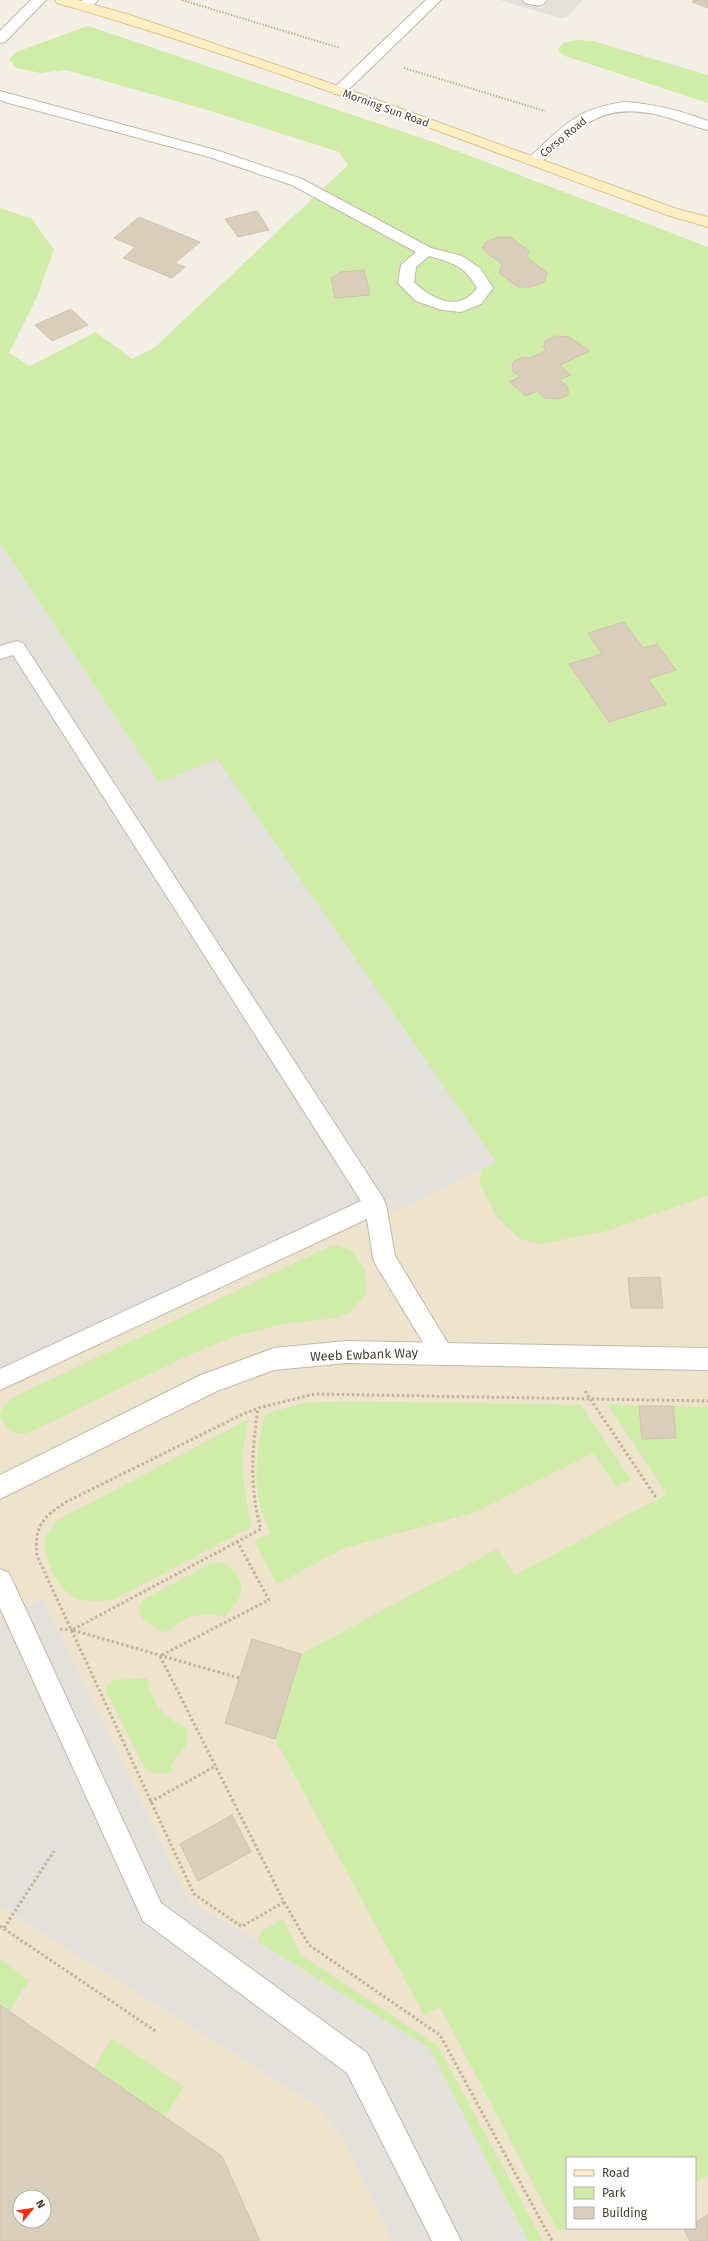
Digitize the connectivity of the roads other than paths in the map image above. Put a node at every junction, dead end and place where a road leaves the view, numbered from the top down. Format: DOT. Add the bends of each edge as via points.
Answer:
graph roads {
  1 [pos="39,0"];
  2 [pos="62,0"];
  3 [pos="434,0"];
  4 [pos="530,0"];
  5 [pos="540,0"];
  6 [pos="88,3"];
  7 [pos="0,39"];
  8 [pos="339,91"];
  9 [pos="0,95"];
  10 [pos="708,126"];
  11 [pos="534,161"];
  12 [pos="708,222"];
  13 [pos="426,250"];
  14 [pos="0,654"];
  15 [pos="375,1205"];
  16 [pos="441,1352"];
  17 [pos="708,1359"];
  18 [pos="0,1380"];
  19 [pos="0,1487"];
  20 [pos="0,1581"];
  21 [pos="446,2241"];
  1 -- 7 [label="lane"];
  2 -- 6 [label="main road, Morning Sun Road"];
  3 -- 8 [label="lane"];
  4 -- 5 [label="lane"];
  6 -- 8 [label="main road, Morning Sun Road"];
  8 -- 11 [label="main road, Morning Sun Road"];
  9 -- 13 [label="lane" via="214,154 297,182"];
  10 -- 11 [label="street, Corso Road" via="667,111 635,106 606,109 578,122"];
  11 -- 12 [label="main road, Morning Sun Road" via="672,212"];
  13 -- 13 [label="lane" via="409,265 406,283 421,298 442,306 461,307 476,301 485,288 475,271 457,259"];
  14 -- 15 [label="lane" via="17,647"];
  15 -- 16 [label="lane" via="384,1258"];
  15 -- 18 [label="lane"];
  16 -- 17 [label="street, Weeb Ewbank Way"];
  16 -- 19 [label="street, Weeb Ewbank Way" via="346,1352 274,1359 209,1383"];
  20 -- 21 [label="lane" via="152,1912 357,2062"];
}
